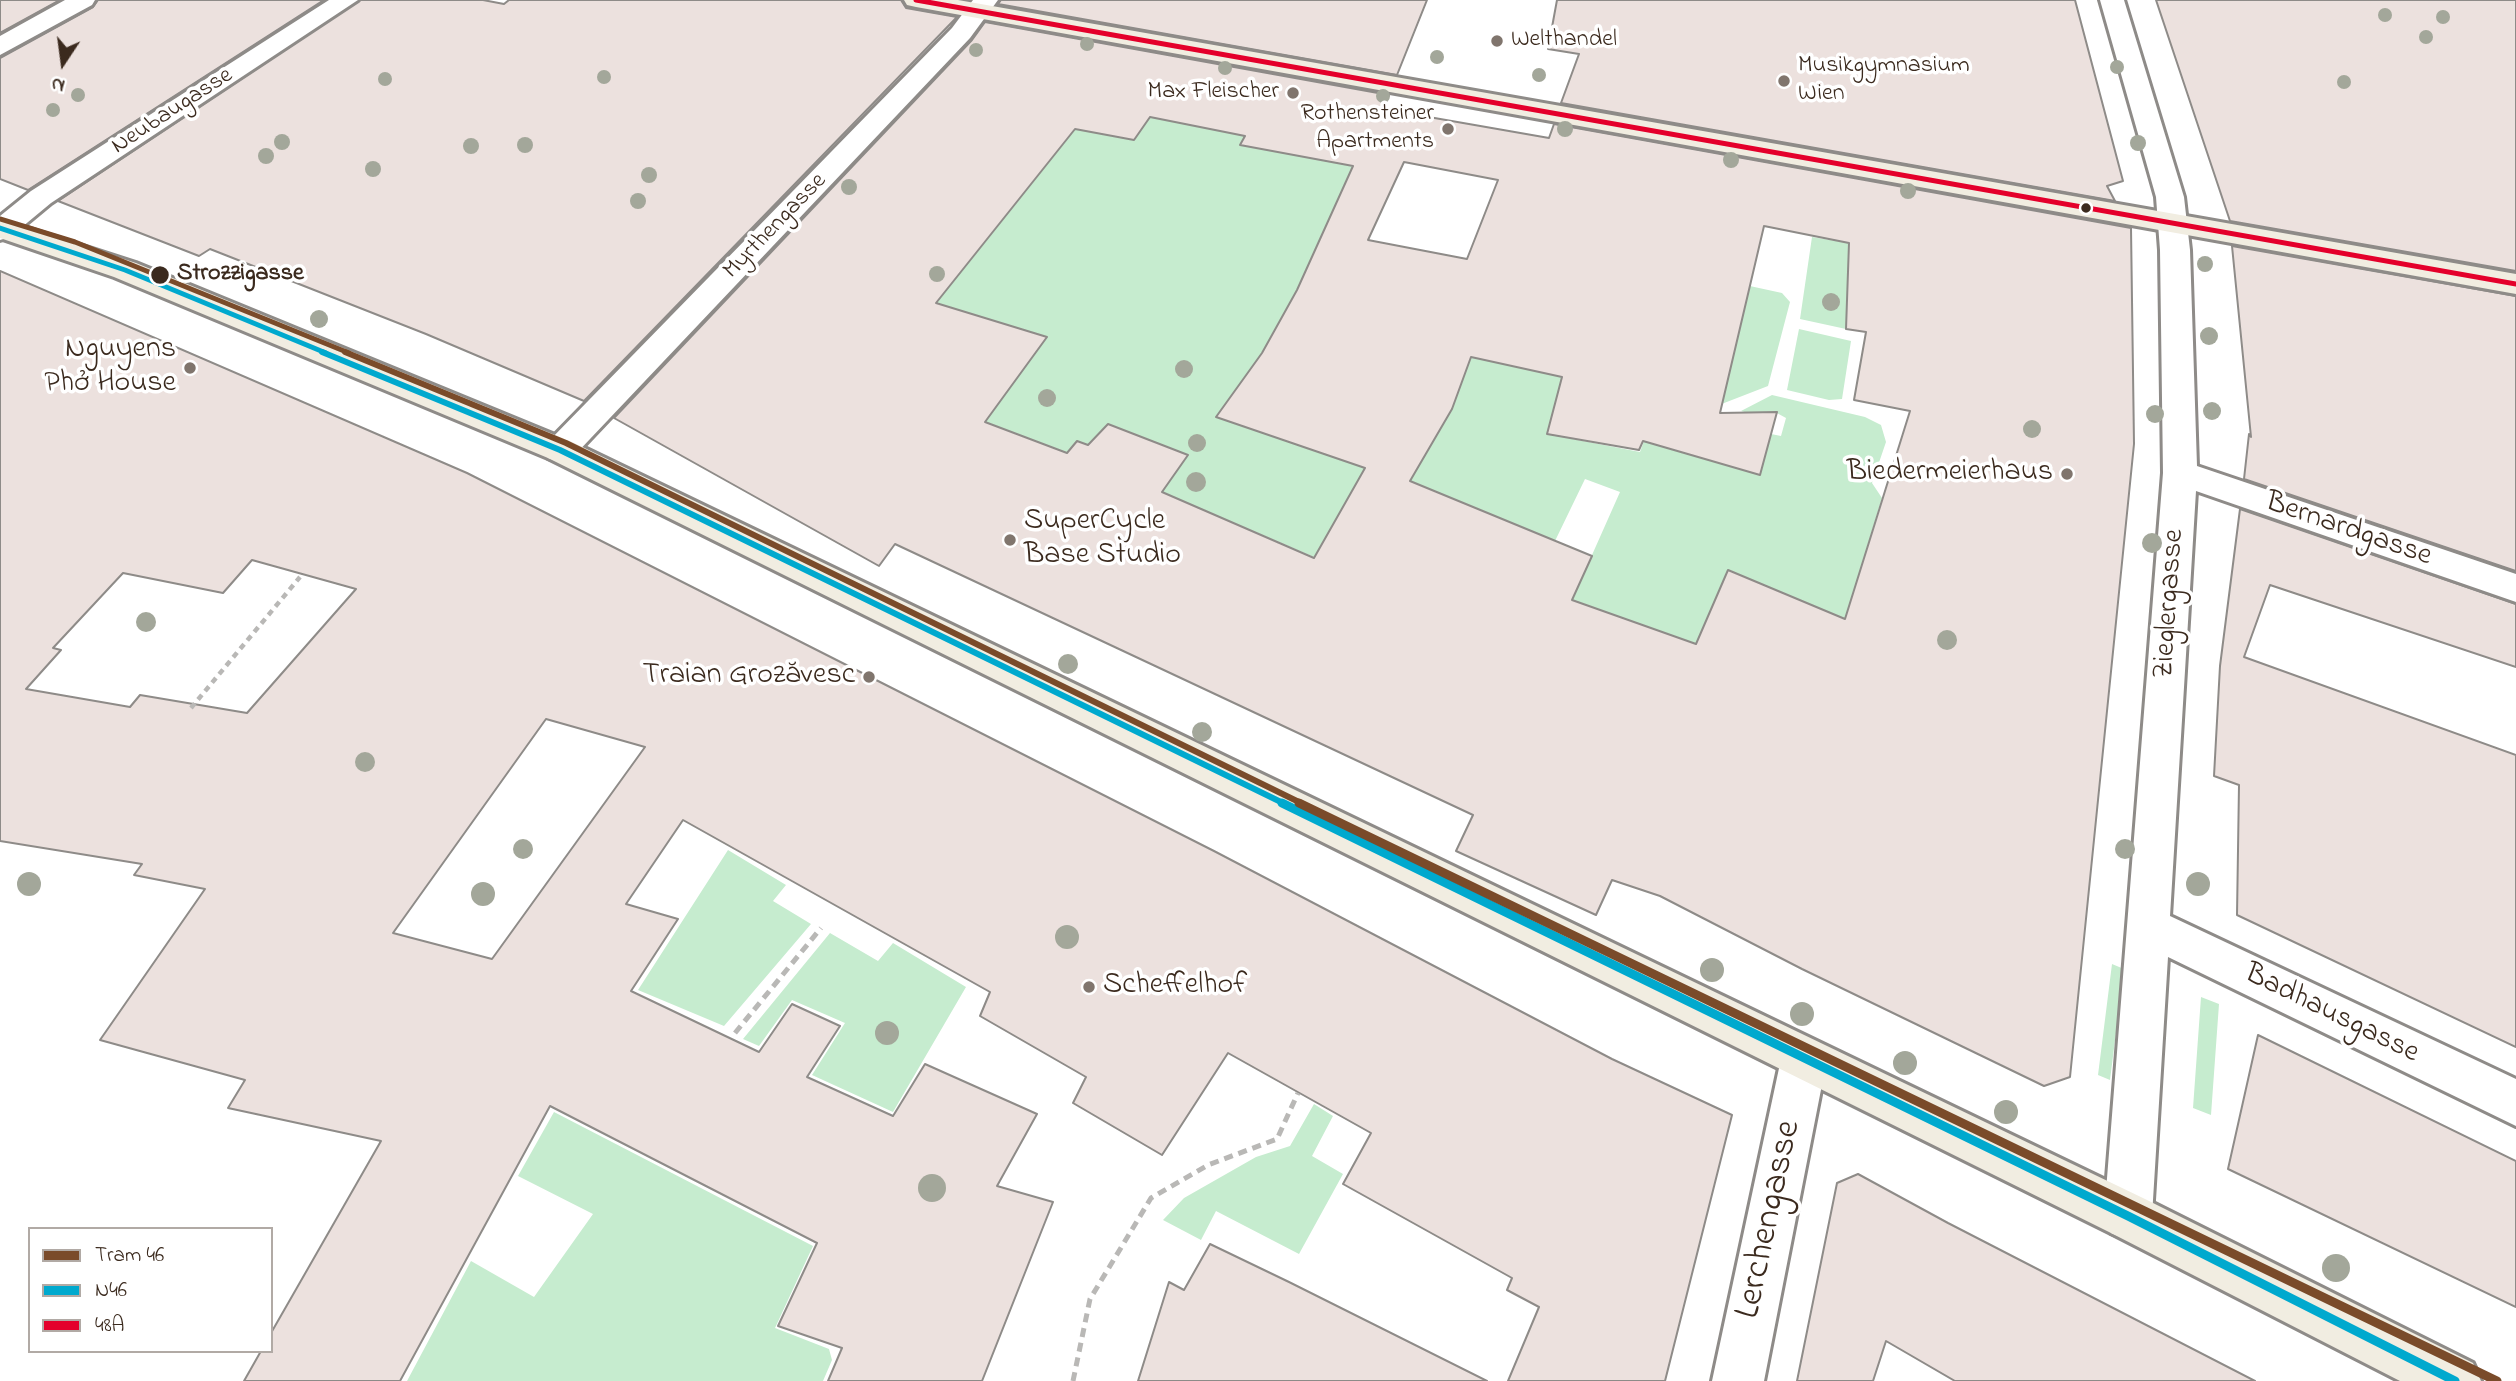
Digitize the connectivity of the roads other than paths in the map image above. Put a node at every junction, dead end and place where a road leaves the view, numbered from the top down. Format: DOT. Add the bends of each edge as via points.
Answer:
graph roads {
  1 [pos="83,0"];
  2 [pos="346,0"];
  3 [pos="916,0"];
  4 [pos="2112,0"];
  5 [pos="983,6"];
  6 [pos="0,47"];
  7 [pos="2172,221"];
  8 [pos="1,229"];
  9 [pos="2516,284"];
  10 [pos="560,450"];
  11 [pos="2180,473"];
  12 [pos="2516,588"];
  13 [pos="2147,926"];
  14 [pos="1804,1059"];
  15 [pos="2516,1103"];
  16 [pos="2128,1216"];
  17 [pos="1738,1381"];
  18 [pos="2455,1381"];
  1 -- 6 [label="street"];
  2 -- 8 [label="street, Neubaugasse" via="41,197"];
  3 -- 5 [label="main road"];
  4 -- 7 [label="street, Zieglergasse"];
  5 -- 7 [label="main road"];
  5 -- 10 [label="street, Myrthengasse"];
  7 -- 9 [label="main road"];
  7 -- 11 [label="street, Zieglergasse"];
  8 -- 10 [label="main road" via="125,270"];
  10 -- 14 [label="main road"];
  11 -- 12 [label="street, Bernardgasse"];
  11 -- 13 [label="street, Zieglergasse"];
  13 -- 15 [label="street, Badhausgasse"];
  13 -- 16 [label="street, Zieglergasse"];
  14 -- 16 [label="main road"];
  14 -- 17 [label="street, Lerchengasse"];
  16 -- 18 [label="main road"];
}
